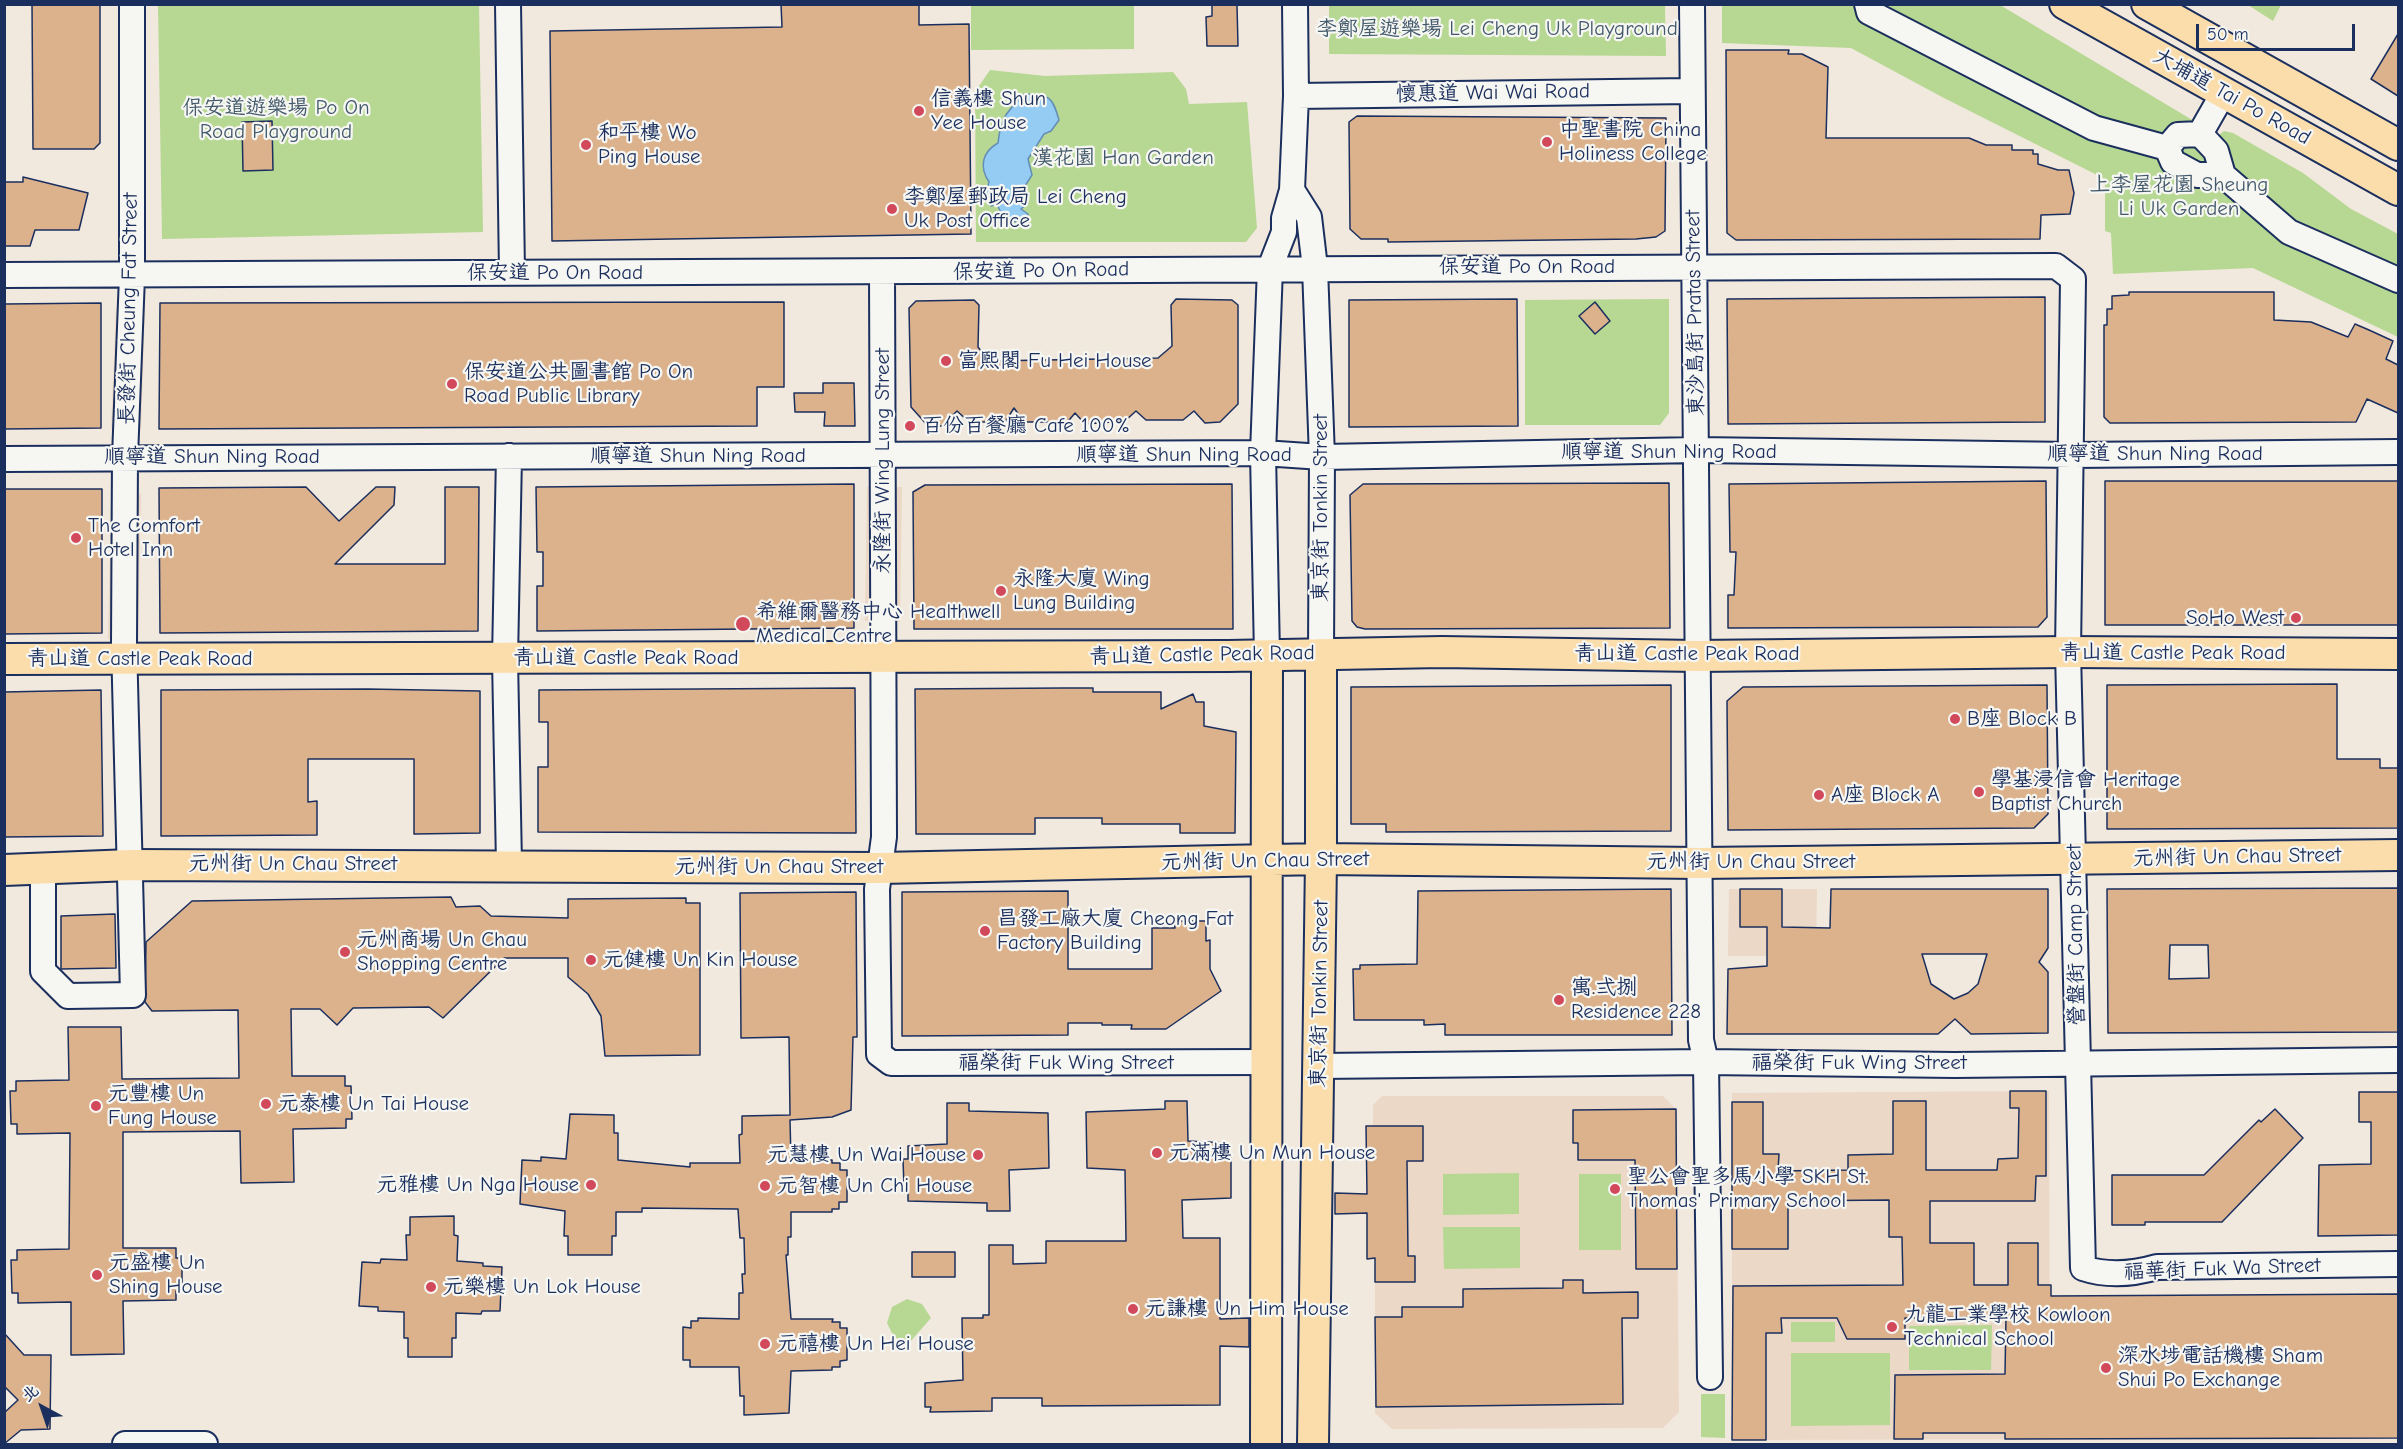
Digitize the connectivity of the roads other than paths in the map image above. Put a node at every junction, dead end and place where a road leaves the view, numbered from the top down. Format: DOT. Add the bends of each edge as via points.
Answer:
graph roads {
  1 [pos="132,4"];
  2 [pos="508,4"];
  3 [pos="1295,4"];
  4 [pos="1692,4"];
  5 [pos="1867,4"];
  6 [pos="2065,4"];
  7 [pos="2147,4"];
  8 [pos="1691,91"];
  9 [pos="2224,92"];
  10 [pos="1296,96"];
  11 [pos="2200,134"];
  12 [pos="2398,145"];
  13 [pos="2168,148"];
  14 [pos="2223,175"];
  15 [pos="1292,190"];
  16 [pos="2398,190"];
  17 [pos="1694,267"];
  18 [pos="1270,268"];
  19 [pos="1315,268"];
  20 [pos="512,273"];
  21 [pos="882,273"];
  22 [pos="4,275"];
  23 [pos="132,276"];
  24 [pos="2073,279"];
  25 [pos="2398,280"];
  26 [pos="1697,450"];
  27 [pos="2398,452"];
  28 [pos="1263,453"];
  29 [pos="2073,455"];
  30 [pos="509,456"];
  31 [pos="884,456"];
  32 [pos="1322,457"];
  33 [pos="125,458"];
  34 [pos="4,459"];
  35 [pos="2068,652"];
  36 [pos="1321,654"];
  37 [pos="2398,654"];
  38 [pos="1267,656"];
  39 [pos="1697,656"];
  40 [pos="884,657"];
  41 [pos="125,658"];
  42 [pos="4,659"];
  43 [pos="505,659"];
  44 [pos="2398,855"];
  45 [pos="1321,859"];
  46 [pos="1266,860"];
  47 [pos="2075,860"];
  48 [pos="1700,863"];
  49 [pos="509,864"];
  50 [pos="131,865"];
  51 [pos="880,868"];
  52 [pos="43,869"];
  53 [pos="4,870"];
  54 [pos="877,1044"];
  55 [pos="2398,1060"];
  56 [pos="1266,1062"];
  57 [pos="1706,1062"];
  58 [pos="2079,1064"];
  59 [pos="1318,1066"];
  60 [pos="2398,1264"];
  61 [pos="2083,1268"];
  62 [pos="1710,1377"];
  63 [pos="125,1444"];
  64 [pos="205,1444"];
  65 [pos="1266,1444"];
  66 [pos="1313,1444"];
  1 -- 23 [label="street, 長發街 Cheung Fat Street"];
  2 -- 20 [label="street"];
  3 -- 10 [label="street"];
  4 -- 8 [label="street, 東沙島街 Pratas Street"];
  5 -- 13 [label="street" via="1869,12 2094,128"];
  6 -- 9 [label="main road, 大埔道 Tai Po Road"];
  7 -- 12 [label="main road, 大埔道 Tai Po Road"];
  8 -- 10 [label="street, 懷惠道 Wai Wai Road"];
  8 -- 17 [label="street, 東沙島街 Pratas Street"];
  9 -- 11 [label="street"];
  9 -- 16 [label="main road, 大埔道 Tai Po Road"];
  10 -- 15 [label="street"];
  11 -- 13 [label="street" via="2178,135"];
  11 -- 14 [label="street" via="2216,151"];
  13 -- 14 [label="street" via="2173,162 2198,175"];
  14 -- 25 [label="street" via="2289,232"];
  15 -- 18 [label="street" via="1284,232"];
  15 -- 19 [label="street, 東京街 Tonkin Street" via="1310,217"];
  17 -- 19 [label="street, 保安道 Po On Road"];
  17 -- 24 [label="street, 保安道 Po On Road" via="2056,266"];
  17 -- 26 [label="street, 東沙島街 Pratas Street"];
  18 -- 19 [label="street, 保安道 Po On Road"];
  18 -- 21 [label="street, 保安道 Po On Road"];
  18 -- 28 [label="street"];
  19 -- 32 [label="street, 東京街 Tonkin Street"];
  20 -- 21 [label="street, 保安道 Po On Road"];
  20 -- 23 [label="street, 保安道 Po On Road"];
  21 -- 31 [label="street, 永隆街 Wing Lung Street"];
  22 -- 23 [label="street, 保安道 Po On Road"];
  23 -- 33 [label="street, 長發街 Cheung Fat Street"];
  24 -- 29 [label="street, 營盤街 Camp Street"];
  26 -- 29 [label="street, 順寧道 Shun Ning Road"];
  26 -- 32 [label="street, 順寧道 Shun Ning Road"];
  26 -- 39 [label="street, 東沙島街 Pratas Street"];
  27 -- 29 [label="street, 順寧道 Shun Ning Road"];
  28 -- 31 [label="street, 順寧道 Shun Ning Road"];
  28 -- 32 [label="street, 順寧道 Shun Ning Road"];
  28 -- 38 [label="street"];
  29 -- 35 [label="street, 營盤街 Camp Street"];
  30 -- 31 [label="street, 順寧道 Shun Ning Road"];
  30 -- 33 [label="street, 順寧道 Shun Ning Road"];
  30 -- 43 [label="street"];
  31 -- 40 [label="street, 永隆街 Wing Lung Street"];
  32 -- 36 [label="street, 東京街 Tonkin Street"];
  33 -- 34 [label="street, 順寧道 Shun Ning Road"];
  33 -- 41 [label="street, 長發街 Cheung Fat Street"];
  35 -- 37 [label="main road, 青山道 Castle Peak Road"];
  35 -- 39 [label="main road, 青山道 Castle Peak Road"];
  35 -- 47 [label="street, 營盤街 Camp Street"];
  36 -- 38 [label="main road, 青山道 Castle Peak Road"];
  36 -- 39 [label="main road, 青山道 Castle Peak Road"];
  36 -- 45 [label="main road, 東京街 Tonkin Street"];
  38 -- 40 [label="main road, 青山道 Castle Peak Road"];
  38 -- 46 [label="main road"];
  39 -- 48 [label="street, 東沙島街 Pratas Street"];
  40 -- 43 [label="main road, 青山道 Castle Peak Road"];
  40 -- 51 [label="street, 永隆街 Wing Lung Street" via="884,837"];
  41 -- 42 [label="main road, 青山道 Castle Peak Road"];
  41 -- 43 [label="main road, 青山道 Castle Peak Road"];
  41 -- 50 [label="street, 長發街 Cheung Fat Street"];
  43 -- 49 [label="street"];
  44 -- 47 [label="main road, 元州街 Un Chau Street"];
  45 -- 46 [label="main road, 元州街 Un Chau Street"];
  45 -- 48 [label="main road, 元州街 Un Chau Street"];
  45 -- 59 [label="main road, 東京街 Tonkin Street"];
  46 -- 51 [label="main road, 元州街 Un Chau Street"];
  46 -- 56 [label="main road"];
  47 -- 48 [label="main road, 元州街 Un Chau Street"];
  47 -- 58 [label="street, 營盤街 Camp Street"];
  48 -- 57 [label="street, 東沙島街 Pratas Street" via="1701,1040"];
  49 -- 50 [label="main road, 元州街 Un Chau Street"];
  49 -- 51 [label="main road, 元州街 Un Chau Street"];
  50 -- 52 [label="main road, 元州街 Un Chau Street"];
  50 -- 52 [label="street" via="133,996 68,996 43,970"];
  51 -- 54 [label="street, 永隆街 Wing Lung Street"];
  52 -- 53 [label="main road, 元州街 Un Chau Street"];
  54 -- 56 [label="street, 福榮街 Fuk Wing Street" via="879,1054 891,1064"];
  55 -- 58 [label="street, 福榮街 Fuk Wing Street"];
  56 -- 65 [label="main road"];
  57 -- 58 [label="street, 福榮街 Fuk Wing Street"];
  57 -- 59 [label="street, 福榮街 Fuk Wing Street"];
  57 -- 62 [label="street, 東沙島街 Pratas Street"];
  58 -- 61 [label="street, 營盤街 Camp Street"];
  59 -- 66 [label="main road, 東京街 Tonkin Street"];
  60 -- 61 [label="street, 福華街 Fuk Wa Street" via="2157,1267 2138,1273 2098,1273"];
  63 -- 64 [label="street"];
}
